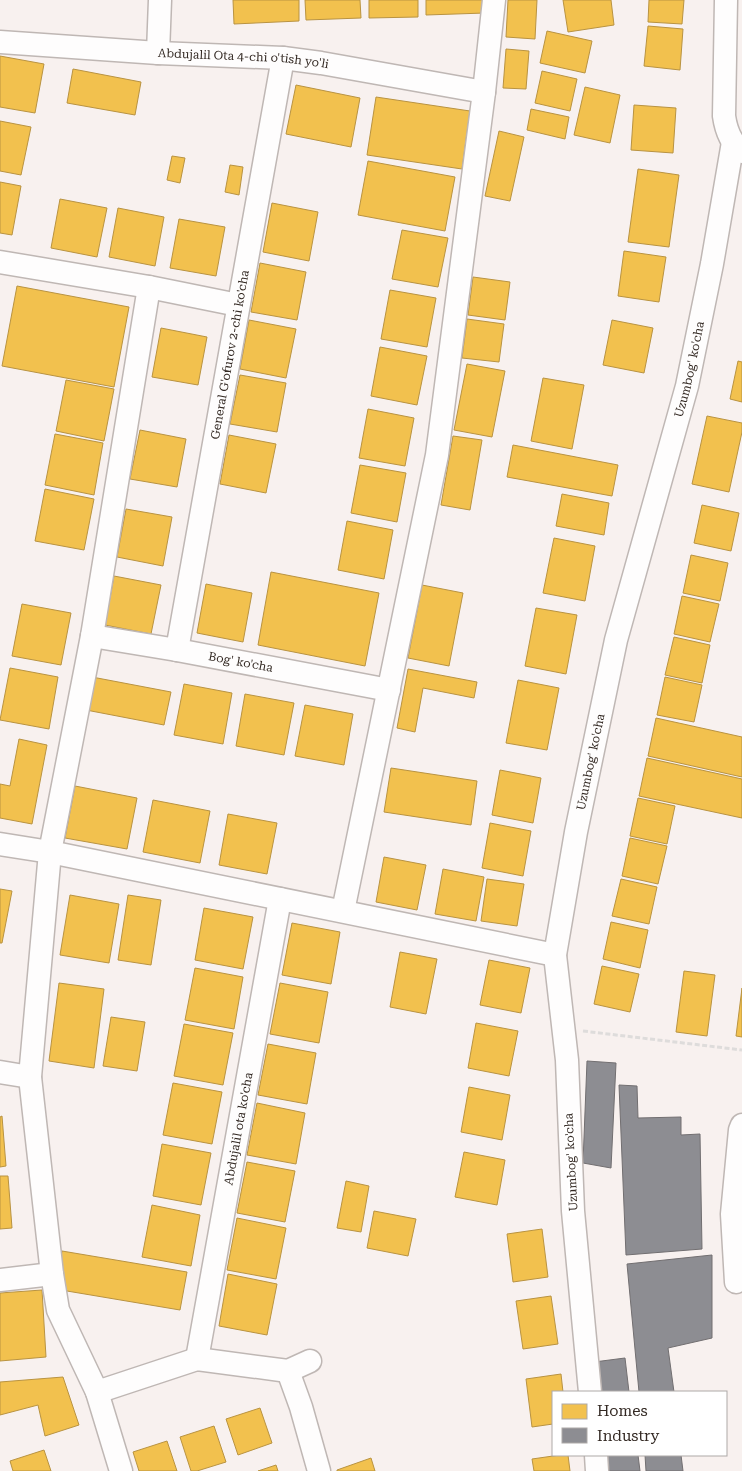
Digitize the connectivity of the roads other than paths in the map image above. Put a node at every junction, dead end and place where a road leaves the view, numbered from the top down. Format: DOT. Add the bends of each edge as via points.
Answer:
graph roads {
  1 [pos="160,0"];
  2 [pos="494,0"];
  3 [pos="726,0"];
  4 [pos="0,42"];
  5 [pos="158,53"];
  6 [pos="283,58"];
  7 [pos="484,92"];
  8 [pos="737,147"];
  9 [pos="0,262"];
  10 [pos="149,287"];
  11 [pos="238,306"];
  12 [pos="92,636"];
  13 [pos="176,650"];
  14 [pos="389,690"];
  15 [pos="0,844"];
  16 [pos="50,852"];
  17 [pos="280,899"];
  18 [pos="343,911"];
  19 [pos="555,955"];
  20 [pos="0,1072"];
  21 [pos="30,1077"];
  22 [pos="742,1125"];
  23 [pos="52,1274"];
  24 [pos="0,1280"];
  25 [pos="736,1282"];
  26 [pos="198,1359"];
  27 [pos="310,1361"];
  28 [pos="288,1371"];
  29 [pos="590,1391"];
  30 [pos="97,1392"];
  31 [pos="596,1456"];
  32 [pos="121,1471"];
  33 [pos="318,1471"];
  34 [pos="597,1471"];
  1 -- 5 [label="street"];
  2 -- 7 [label="street"];
  3 -- 8 [label="street" via="724,116 725,125"];
  4 -- 5 [label="street, Abdujalil Ota 4-chi o'tish yo'li"];
  5 -- 6 [label="street, Abdujalil Ota 4-chi o'tish yo'li"];
  6 -- 7 [label="street, Abdujalil Ota 4-chi o'tish yo'li"];
  6 -- 11 [label="street, General G'ofurov 2-chi ko'cha"];
  7 -- 14 [label="street" via="437,455"];
  8 -- 19 [label="street, Uzumbog' ko'cha" via="686,386 616,640 576,832"];
  9 -- 10 [label="street"];
  10 -- 11 [label="street"];
  10 -- 12 [label="street"];
  11 -- 13 [label="street, General G'ofurov 2-chi ko'cha"];
  12 -- 13 [label="street, Bog' ko'cha"];
  12 -- 16 [label="street"];
  13 -- 14 [label="street, Bog' ko'cha"];
  14 -- 18 [label="street"];
  15 -- 16 [label="street"];
  16 -- 17 [label="street"];
  16 -- 21 [label="street"];
  17 -- 18 [label="street"];
  17 -- 26 [label="street, Abdujalil ota ko'cha"];
  18 -- 19 [label="street"];
  19 -- 29 [label="street, Uzumbog' ko'cha" via="567,1060 573,1211"];
  20 -- 21 [label="street"];
  21 -- 23 [label="street"];
  22 -- 25 [label="street" via="732,1214"];
  23 -- 24 [label="street"];
  23 -- 30 [label="street" via="58,1310"];
  26 -- 28 [label="street"];
  26 -- 30 [label="street"];
  27 -- 28 [label="street"];
  28 -- 33 [label="street"];
  30 -- 32 [label="street"];
  31 -- 34 [label="street"];
}
